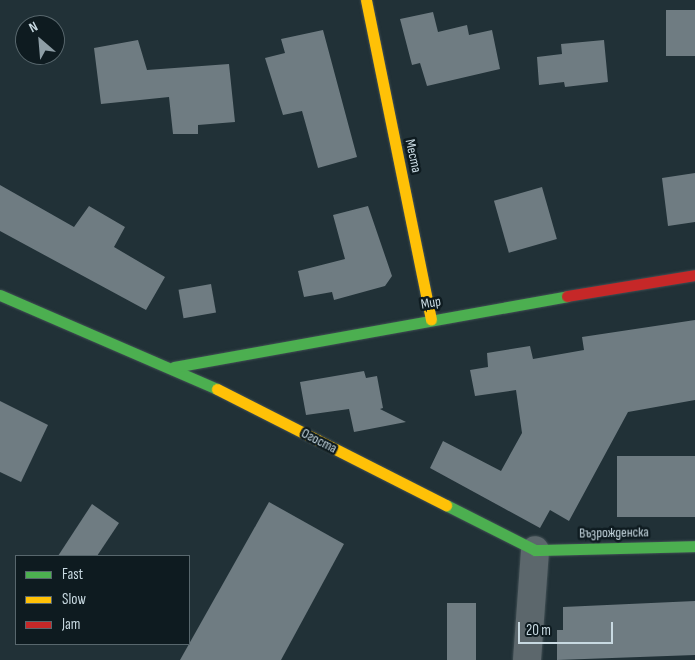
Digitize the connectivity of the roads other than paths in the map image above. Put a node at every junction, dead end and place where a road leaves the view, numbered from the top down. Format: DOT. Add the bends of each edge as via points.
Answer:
graph roads {
  1 [pos="366,0"];
  2 [pos="695,275"];
  3 [pos="0,295"];
  4 [pos="431,318"];
  5 [pos="174,367"];
  6 [pos="695,546"];
  7 [pos="534,550"];
  8 [pos="527,660"];
  1 -- 4 [label="street, Места"];
  2 -- 4 [label="street, Мир"];
  3 -- 5 [label="street, Огоста"];
  4 -- 5 [label="street, Мир"];
  5 -- 7 [label="street, Огоста"];
  6 -- 7 [label="street, Възрожденска"];
  7 -- 8 [label="street"];
}
